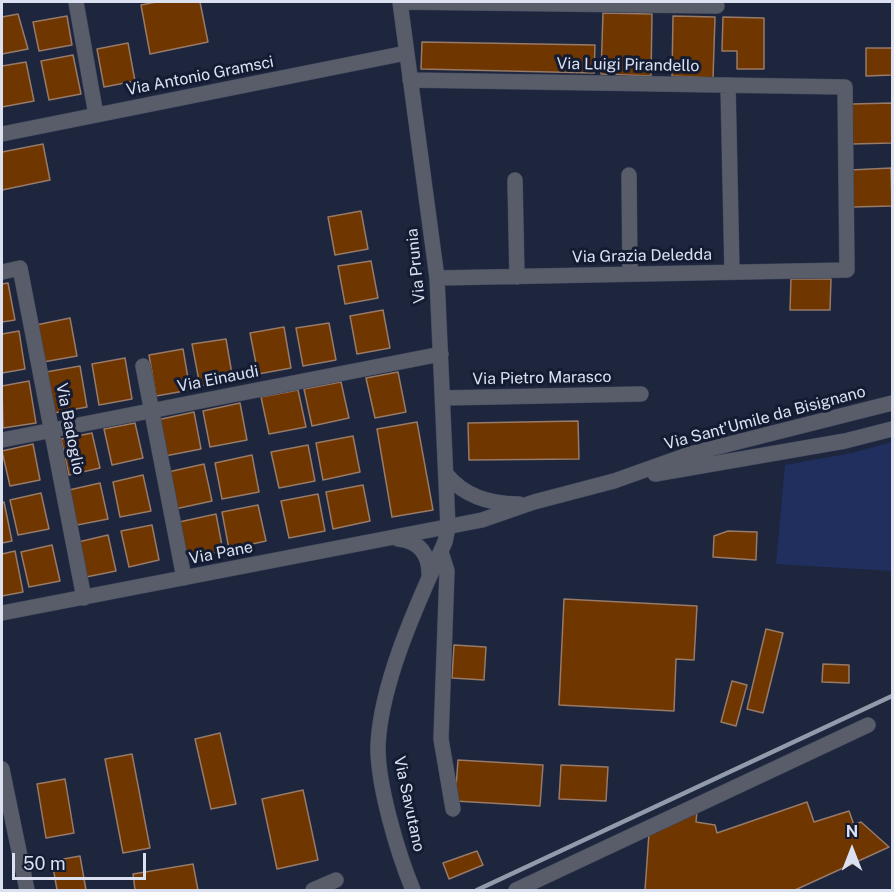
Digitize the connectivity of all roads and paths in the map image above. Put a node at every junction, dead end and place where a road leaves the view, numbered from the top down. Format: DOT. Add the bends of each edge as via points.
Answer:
graph roads {
  1 [pos="76,2"];
  2 [pos="400,2"];
  3 [pos="717,6"];
  4 [pos="406,53"];
  5 [pos="410,80"];
  6 [pos="728,85"];
  7 [pos="96,115"];
  8 [pos="2,134"];
  9 [pos="629,175"];
  10 [pos="515,180"];
  11 [pos="847,270"];
  12 [pos="2,272"];
  13 [pos="732,272"];
  14 [pos="630,274"];
  15 [pos="517,277"];
  16 [pos="437,278"];
  17 [pos="441,354"];
  18 [pos="143,366"];
  19 [pos="641,394"];
  20 [pos="443,398"];
  21 [pos="892,404"];
  22 [pos="152,411"];
  23 [pos="892,429"];
  24 [pos="52,430"];
  25 [pos="2,440"];
  26 [pos="447,475"];
  27 [pos="614,481"];
  28 [pos="534,502"];
  29 [pos="448,527"];
  30 [pos="389,539"];
  31 [pos="441,552"];
  32 [pos="184,578"];
  33 [pos="428,583"];
  34 [pos="84,597"];
  35 [pos="2,613"];
  36 [pos="868,725"];
  37 [pos="2,769"];
  38 [pos="453,809"];
  39 [pos="336,880"];
  40 [pos="27,891"];
  41 [pos="313,891"];
  42 [pos="413,891"];
  43 [pos="516,891"];
  1 -- 7 [label="street"];
  2 -- 3 [label="street"];
  2 -- 4 [label="street, Via Prunia"];
  4 -- 5 [label="street, Via Prunia"];
  4 -- 7 [label="street, Via Antonio Gramsci"];
  5 -- 6 [label="street, Via Luigi Pirandello"];
  5 -- 16 [label="street, Via Prunia"];
  6 -- 11 [label="street, Via Luigi Pirandello" via="845,87"];
  6 -- 13 [label="street"];
  7 -- 8 [label="street, Via Antonio Gramsci"];
  9 -- 14 [label="street"];
  10 -- 15 [label="street"];
  11 -- 13 [label="street, Via Grazia Deledda"];
  12 -- 24 [label="street, Via Badoglio" via="20,268"];
  13 -- 14 [label="street, Via Grazia Deledda"];
  14 -- 15 [label="street, Via Grazia Deledda"];
  15 -- 16 [label="street, Via Grazia Deledda"];
  16 -- 17 [label="street, Via Prunia"];
  17 -- 20 [label="street, Via Prunia"];
  17 -- 22 [label="street, Via Einaudi"];
  18 -- 22 [label="street"];
  19 -- 20 [label="street, Via Pietro Marasco"];
  20 -- 26 [label="street, Via Prunia"];
  21 -- 27 [label="street, Via Sant'Umile da Bisignano" via="700,451"];
  22 -- 24 [label="street, Via Einaudi"];
  22 -- 32 [label="street"];
  23 -- 27 [label="street, Via Sant'Umile da Bisignano" via="810,448"];
  24 -- 25 [label="street, Via Einaudi"];
  24 -- 34 [label="street, Via Badoglio"];
  26 -- 28 [label="street" via="461,489 491,502"];
  26 -- 29 [label="street, Via Prunia"];
  27 -- 28 [label="street, Via Sant'Umile da Bisignano"];
  28 -- 29 [label="street, Via Pane"];
  29 -- 30 [label="street, Via Pane"];
  29 -- 31 [label="street, Via Prunia"];
  30 -- 32 [label="street, Via Pane"];
  30 -- 33 [label="street" via="420,546 429,560"];
  31 -- 33 [label="street, Via Savutano"];
  31 -- 38 [label="street" via="447,571 441,738"];
  32 -- 34 [label="street, Via Pane"];
  33 -- 42 [label="street, Via Savutano" via="390,678 378,745 383,784"];
  34 -- 35 [label="street, Via Pane"];
  36 -- 43 [label="street"];
  37 -- 40 [label="street"];
  39 -- 41 [label="street"];
}
